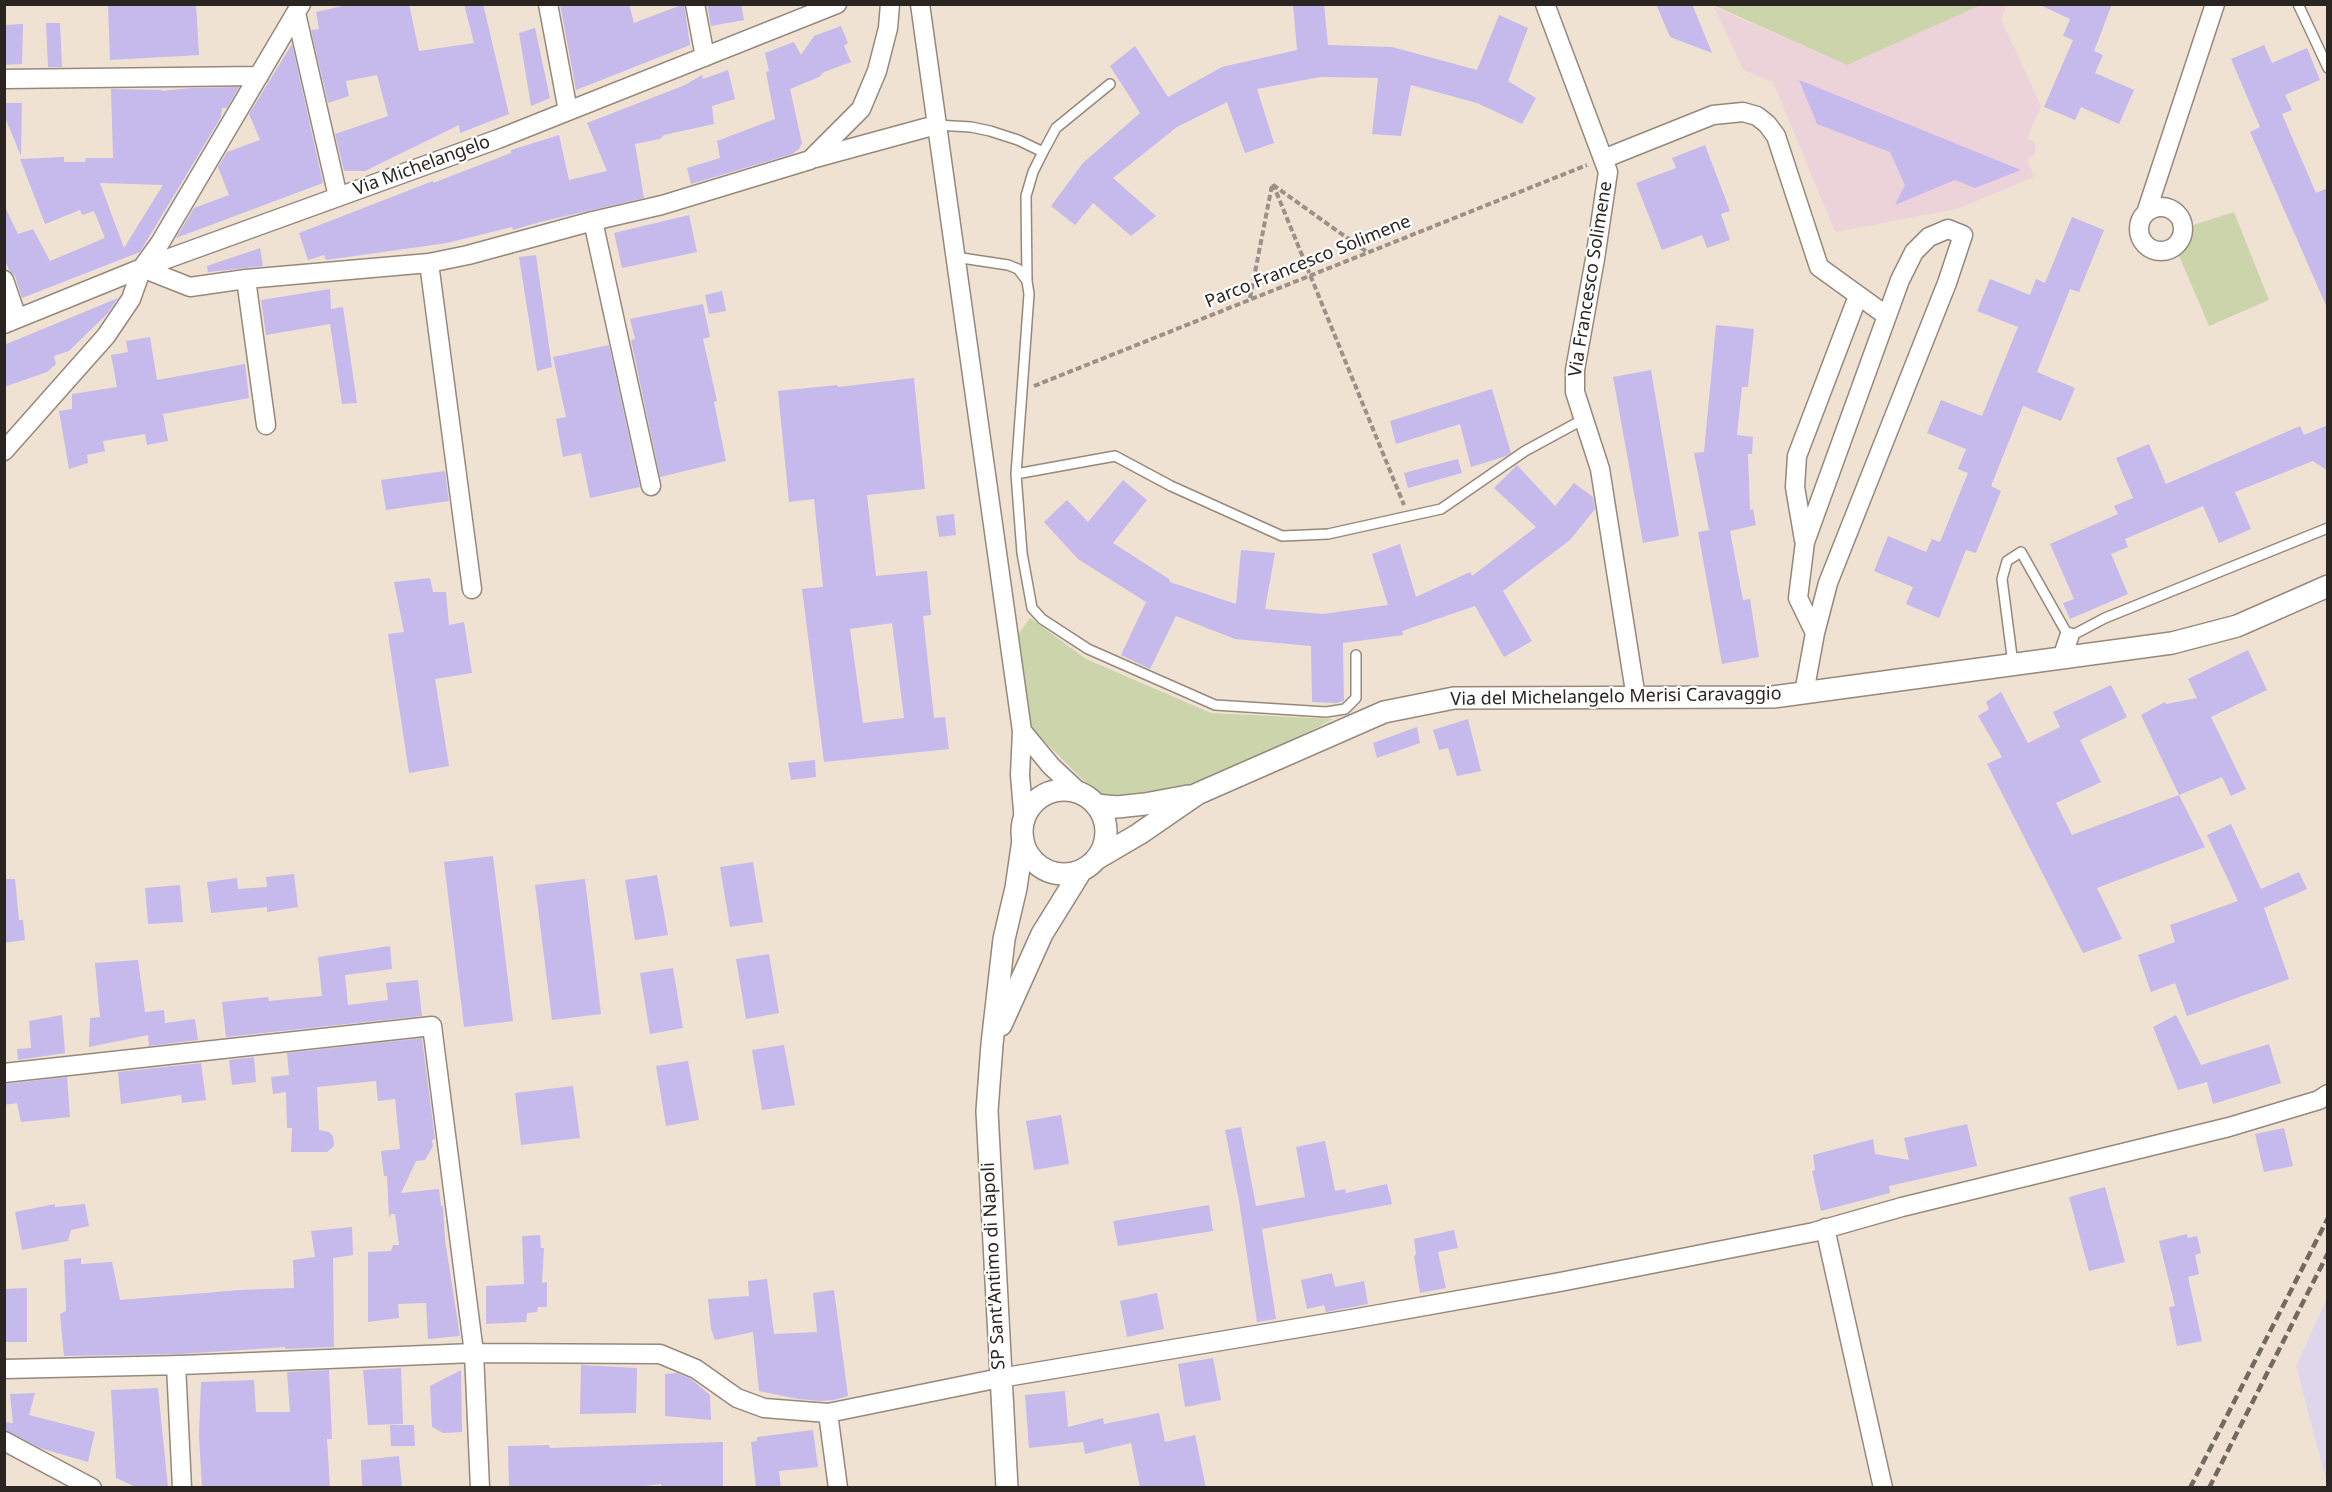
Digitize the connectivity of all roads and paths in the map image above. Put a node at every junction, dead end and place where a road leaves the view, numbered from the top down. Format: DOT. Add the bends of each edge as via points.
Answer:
graph roads {
  1 [pos="548,4"];
  2 [pos="695,4"];
  3 [pos="837,4"];
  4 [pos="890,4"];
  5 [pos="920,4"];
  6 [pos="1545,4"];
  7 [pos="2215,4"];
  8 [pos="2298,4"];
  9 [pos="299,9"];
  10 [pos="705,57"];
  11 [pos="2328,68"];
  12 [pos="259,76"];
  13 [pos="4,79"];
  14 [pos="1110,84"];
  15 [pos="568,111"];
  16 [pos="936,125"];
  17 [pos="1043,152"];
  18 [pos="1603,159"];
  19 [pos="810,160"];
  20 [pos="1273,184"];
  21 [pos="338,197"];
  22 [pos="2146,213"];
  23 [pos="593,221"];
  24 [pos="1368,252"];
  25 [pos="955,257"];
  26 [pos="429,263"];
  27 [pos="142,268"];
  28 [pos="1310,276"];
  29 [pos="246,279"];
  30 [pos="4,280"];
  31 [pos="1027,281"];
  32 [pos="1858,296"];
  33 [pos="1250,299"];
  34 [pos="1887,316"];
  35 [pos="11,321"];
  36 [pos="1022,390"];
  37 [pos="1584,419"];
  38 [pos="266,425"];
  39 [pos="4,452"];
  40 [pos="1016,474"];
  41 [pos="651,486"];
  42 [pos="1409,516"];
  43 [pos="2328,528"];
  44 [pos="1804,542"];
  45 [pos="2328,586"];
  46 [pos="472,589"];
  47 [pos="1815,633"];
  48 [pos="2069,637"];
  49 [pos="1356,655"];
  50 [pos="2062,658"];
  51 [pos="2013,664"];
  52 [pos="1804,693"];
  53 [pos="1636,698"];
  54 [pos="1022,731"];
  55 [pos="1197,794"];
  56 [pos="1089,799"];
  57 [pos="1023,831"];
  58 [pos="1098,858"];
  59 [pos="1081,871"];
  60 [pos="992,1044"];
  61 [pos="4,1073"];
  62 [pos="2328,1094"];
  63 [pos="1825,1228"];
  64 [pos="474,1353"];
  65 [pos="176,1365"];
  66 [pos="4,1369"];
  67 [pos="1000,1378"];
  68 [pos="828,1413"];
  69 [pos="4,1441"];
  70 [pos="92,1488"];
  71 [pos="182,1488"];
  72 [pos="480,1488"];
  73 [pos="838,1488"];
  74 [pos="1007,1488"];
  75 [pos="1883,1488"];
  1 -- 15 [label="street"];
  2 -- 10 [label="street"];
  3 -- 10 [label="street, Via Michelangelo"];
  4 -- 19 [label="street" via="877,71 861,110"];
  5 -- 16 [label="street"];
  6 -- 18 [label="street, Via Francesco Solimene"];
  7 -- 22 [label="street"];
  8 -- 11 [label="lane"];
  9 -- 12 [label="street"];
  9 -- 21 [label="street"];
  10 -- 15 [label="street, Via Michelangelo"];
  12 -- 13 [label="street"];
  12 -- 27 [label="street"];
  14 -- 17 [label="lane" via="1056,128"];
  15 -- 21 [label="street, Via Michelangelo"];
  16 -- 17 [label="lane" via="990,131"];
  16 -- 19 [label="street"];
  16 -- 25 [label="street"];
  17 -- 31 [label="lane" via="1026,195"];
  18 -- 24 [label="path, Parco Francesco Solimene"];
  18 -- 32 [label="street" via="1713,115 1743,112 1757,116 1776,136 1819,267"];
  18 -- 37 [label="street, Via Francesco Solimene" via="1608,171 1575,370 1575,392"];
  19 -- 23 [label="street" via="662,205"];
  20 -- 24 [label="path"];
  20 -- 28 [label="path"];
  20 -- 33 [label="path"];
  21 -- 27 [label="street, Via Michelangelo"];
  23 -- 26 [label="street"];
  23 -- 41 [label="street"];
  24 -- 28 [label="path, Parco Francesco Solimene"];
  25 -- 31 [label="lane" via="1018,268"];
  25 -- 54 [label="street"];
  26 -- 29 [label="street"];
  26 -- 46 [label="street"];
  27 -- 29 [label="street" via="190,287"];
  27 -- 35 [label="street, Via Michelangelo"];
  27 -- 39 [label="street" via="131,299 106,336"];
  28 -- 33 [label="path, Parco Francesco Solimene"];
  28 -- 42 [label="path"];
  29 -- 38 [label="street"];
  30 -- 35 [label="street"];
  31 -- 36 [label="lane"];
  32 -- 34 [label="street"];
  32 -- 44 [label="street" via="1797,456 1795,487"];
  33 -- 36 [label="path, Parco Francesco Solimene"];
  34 -- 44 [label="street"];
  34 -- 47 [label="street" via="1914,252 1929,237 1948,229 1963,235 1828,583"];
  36 -- 40 [label="lane"];
  37 -- 42 [label="lane" via="1525,451 1441,509"];
  37 -- 53 [label="street, Via Francesco Solimene" via="1600,469"];
  40 -- 42 [label="lane" via="1115,456 1282,536 1328,534"];
  40 -- 49 [label="lane" via="1022,553 1032,608 1042,620 1088,649 1215,705 1326,712 1345,709 1356,698"];
  43 -- 48 [label="lane" via="2105,618"];
  44 -- 47 [label="street" via="1798,598"];
  45 -- 50 [label="street, Via del Michelangelo Merisi Caravaggio" via="2237,626 2172,643"];
  47 -- 52 [label="street"];
  48 -- 50 [label="street"];
  48 -- 51 [label="lane" via="2021,552 2007,561 2002,579"];
  50 -- 51 [label="street, Via del Michelangelo Merisi Caravaggio"];
  51 -- 52 [label="street, Via del Michelangelo Merisi Caravaggio"];
  52 -- 53 [label="street, Via del Michelangelo Merisi Caravaggio" via="1773,697"];
  53 -- 55 [label="street, Via del Michelangelo Merisi Caravaggio" via="1454,698 1384,712"];
  54 -- 56 [label="street" via="1052,766"];
  54 -- 57 [label="street"];
  55 -- 56 [label="street, Via del Michelangelo Merisi Caravaggio" via="1117,807"];
  55 -- 58 [label="street, Via del Michelangelo Merisi Caravaggio"];
  56 -- 57 [label="street" via="1067,790 1052,792 1030,809"];
  56 -- 58 [label="street" via="1102,814 1106,837"];
  57 -- 59 [label="street" via="1031,857 1045,869 1069,874"];
  57 -- 60 [label="street, SP Sant'Antimo di Napoli" via="1004,939"];
  58 -- 59 [label="street"];
  59 -- 60 [label="street, SP Sant'Antimo di Napoli" via="1042,934"];
  60 -- 67 [label="street, SP Sant'Antimo di Napoli" via="987,1111"];
  61 -- 64 [label="street" via="432,1026"];
  62 -- 63 [label="street" via="2229,1127"];
  63 -- 67 [label="street" via="1560,1282"];
  63 -- 75 [label="street"];
  64 -- 65 [label="street"];
  64 -- 68 [label="street" via="660,1354 696,1369 737,1398 764,1408"];
  64 -- 72 [label="street"];
  65 -- 66 [label="street"];
  65 -- 71 [label="street"];
  67 -- 68 [label="street"];
  67 -- 74 [label="street, SP Sant'Antimo di Napoli"];
  68 -- 73 [label="street"];
  69 -- 70 [label="street"];
}
